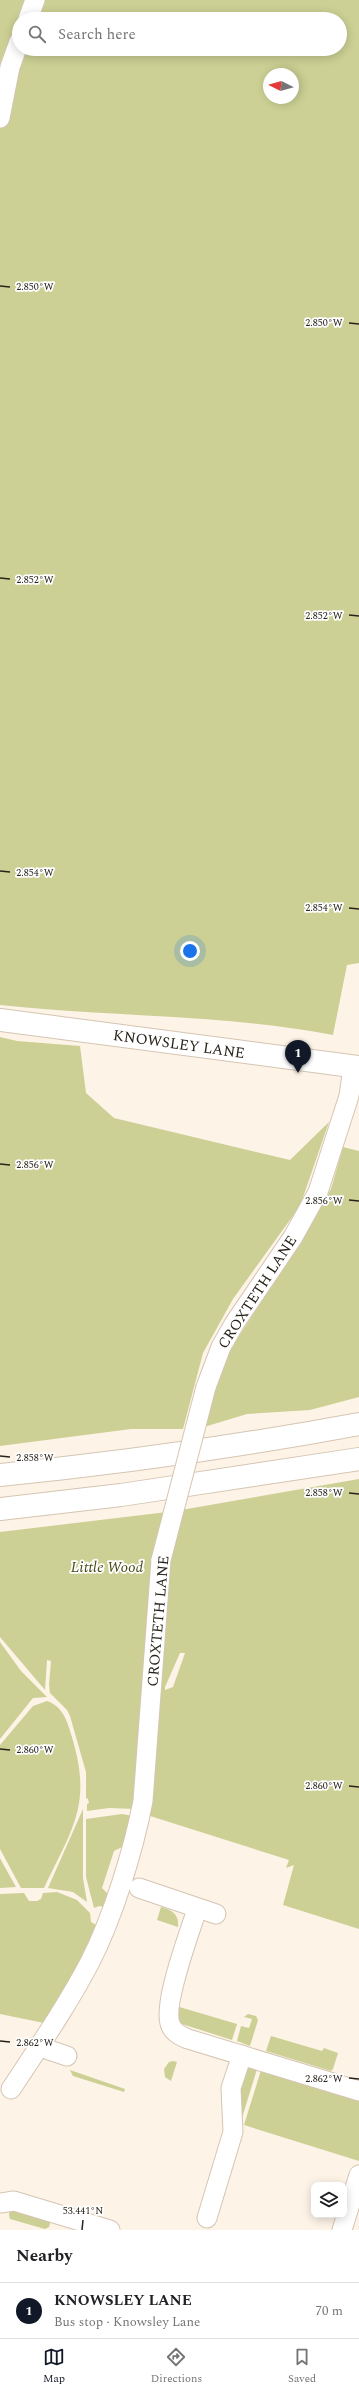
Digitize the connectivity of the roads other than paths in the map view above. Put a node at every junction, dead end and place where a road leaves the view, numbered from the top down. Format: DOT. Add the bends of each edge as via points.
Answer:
graph roads {
  1 [pos="35,0"];
  2 [pos="31,12"];
  3 [pos="14,56"];
  4 [pos="0,118"];
  5 [pos="0,1020"];
  6 [pos="356,1067"];
  7 [pos="359,1424"];
  8 [pos="359,1459"];
  9 [pos="0,1475"];
  10 [pos="0,1509"];
  11 [pos="138,1888"];
  12 [pos="197,1909"];
  13 [pos="216,1914"];
  14 [pos="40,2044"];
  15 [pos="242,2055"];
  16 [pos="67,2056"];
  17 [pos="11,2089"];
  18 [pos="359,2091"];
  19 [pos="359,2175"];
  20 [pos="0,2203"];
  21 [pos="207,2218"];
  22 [pos="110,2230"];
  23 [pos="342,2230"];
  1 -- 2 [label="street"];
  3 -- 4 [label="street"];
  5 -- 6 [label="main road, KNOWSLEY LANE"];
  6 -- 14 [label="street, CROXTETH LANE, bridge" via="318,1192 305,1218 224,1341 206,1387 161,1560 143,1801 138,1825 108,1919 90,1962"];
  7 -- 9 [label="main road" via="261,1442 99,1465"];
  8 -- 10 [label="main road" via="121,1495"];
  11 -- 12 [label="street"];
  12 -- 13 [label="street"];
  12 -- 15 [label="street" via="168,2005 171,2027 178,2035 188,2039"];
  14 -- 16 [label="street"];
  14 -- 17 [label="street, CROXTETH LANE"];
  15 -- 18 [label="street"];
  15 -- 21 [label="street" via="231,2088 232,2140"];
  19 -- 23 [label="street"];
  20 -- 22 [label="street" via="14,2201"];
}
